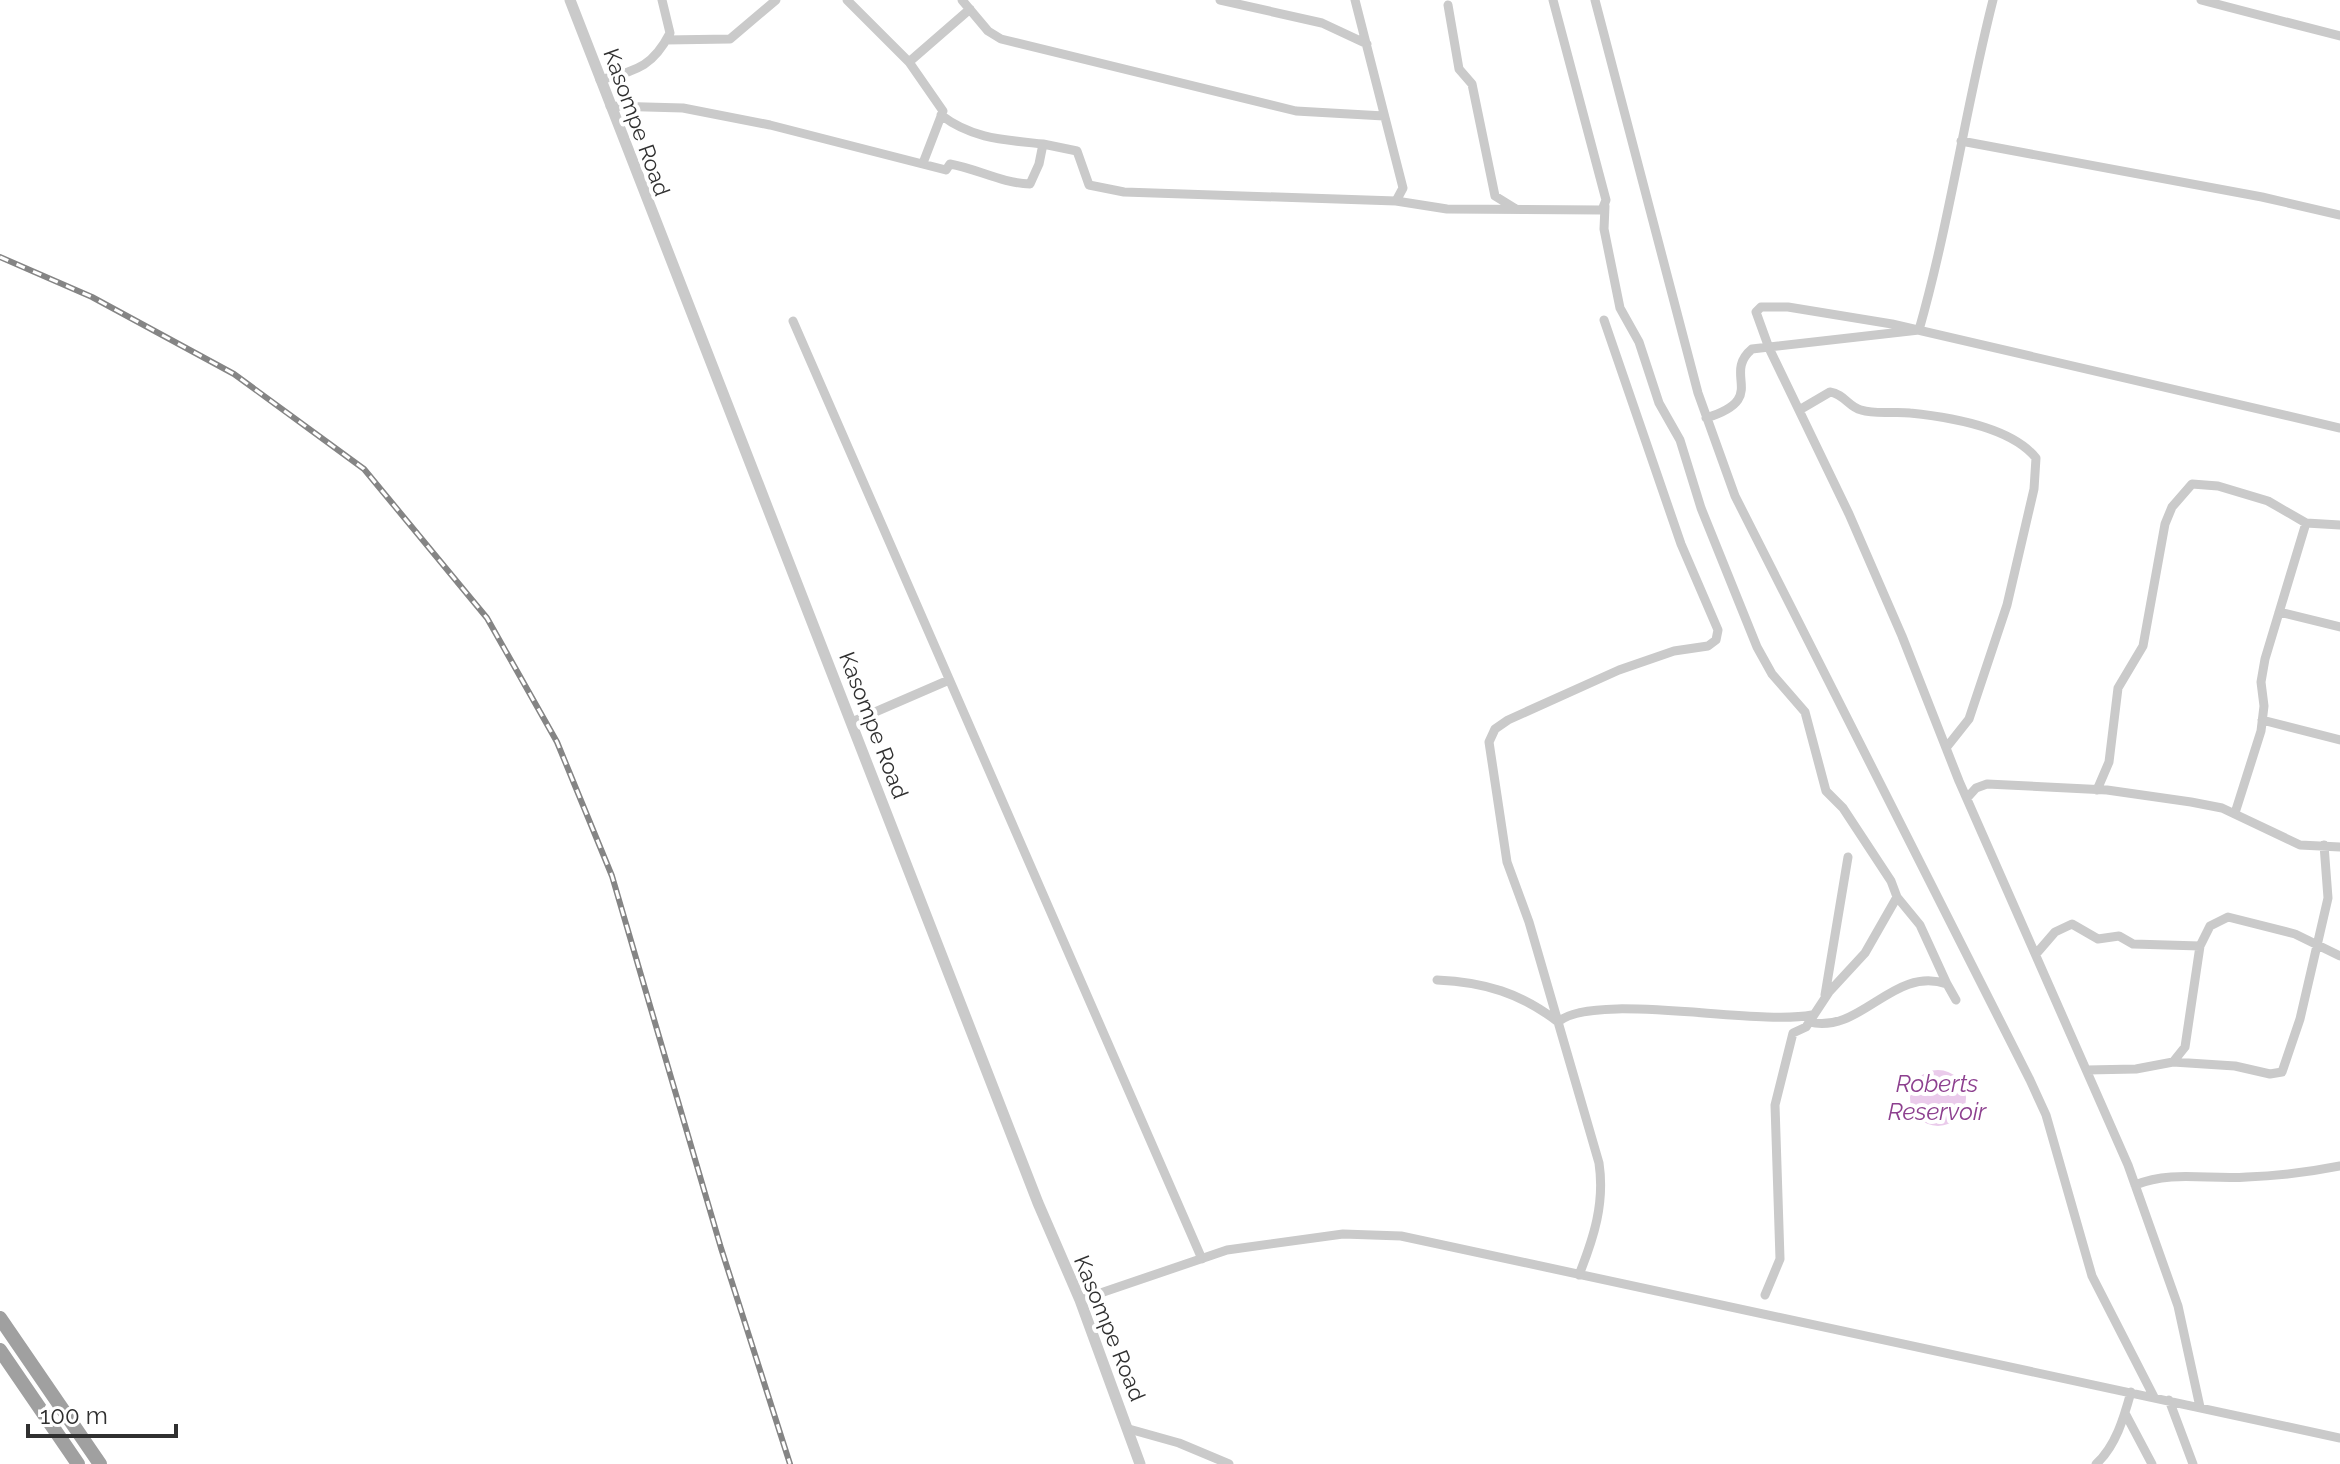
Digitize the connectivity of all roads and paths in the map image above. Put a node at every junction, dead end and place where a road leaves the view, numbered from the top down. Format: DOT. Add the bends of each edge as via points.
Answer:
graph roads {
  1 [pos="570,0"];
  2 [pos="662,0"];
  3 [pos="776,0"];
  4 [pos="847,0"];
  5 [pos="962,0"];
  6 [pos="1220,0"];
  7 [pos="1355,0"];
  8 [pos="1553,0"];
  9 [pos="1595,0"];
  10 [pos="1993,0"];
  11 [pos="2201,0"];
  12 [pos="1448,5"];
  13 [pos="970,9"];
  14 [pos="2340,36"];
  15 [pos="666,40"];
  16 [pos="1367,44"];
  17 [pos="909,62"];
  18 [pos="600,80"];
  19 [pos="610,106"];
  20 [pos="941,115"];
  21 [pos="1384,116"];
  22 [pos="1961,141"];
  23 [pos="1043,144"];
  24 [pos="923,163"];
  25 [pos="1396,201"];
  26 [pos="1605,206"];
  27 [pos="1519,211"];
  28 [pos="2340,215"];
  29 [pos="1604,320"];
  30 [pos="793,321"];
  31 [pos="1919,330"];
  32 [pos="1769,348"];
  33 [pos="1801,409"];
  34 [pos="1706,418"];
  35 [pos="2340,428"];
  36 [pos="2306,523"];
  37 [pos="2340,525"];
  38 [pos="2279,612"];
  39 [pos="2340,627"];
  40 [pos="949,680"];
  41 [pos="2262,720"];
  42 [pos="852,722"];
  43 [pos="2340,740"];
  44 [pos="1946,748"];
  45 [pos="2097,790"];
  46 [pos="1967,798"];
  47 [pos="2235,813"];
  48 [pos="2324,845"];
  49 [pos="2340,847"];
  50 [pos="1848,857"];
  51 [pos="1897,897"];
  52 [pos="2200,946"];
  53 [pos="2315,946"];
  54 [pos="2036,954"];
  55 [pos="2340,956"];
  56 [pos="1437,980"];
  57 [pos="1947,984"];
  58 [pos="1825,996"];
  59 [pos="1956,1000"];
  60 [pos="1811,1019"];
  61 [pos="1558,1022"];
  62 [pos="2173,1062"];
  63 [pos="2087,1070"];
  64 [pos="2340,1166"];
  65 [pos="2135,1185"];
  66 [pos="1202,1259"];
  67 [pos="1579,1275"];
  68 [pos="1765,1295"];
  69 [pos="1080,1300"];
  70 [pos="0,1318"];
  71 [pos="0,1350"];
  72 [pos="2131,1392"];
  73 [pos="2154,1397"];
  74 [pos="2169,1400"];
  75 [pos="2200,1407"];
  76 [pos="2125,1413"];
  77 [pos="1129,1429"];
  78 [pos="2340,1438"];
  79 [pos="78,1464"];
  80 [pos="100,1464"];
  81 [pos="1140,1464"];
  82 [pos="1229,1464"];
  83 [pos="2096,1464"];
  84 [pos="2152,1464"];
  85 [pos="2193,1464"];
  1 -- 18 [label="street, Kasompe Road"];
  2 -- 15 [label="street" via="669,23"];
  3 -- 15 [label="street" via="730,39"];
  4 -- 17 [label="street"];
  5 -- 13 [label="street"];
  6 -- 16 [label="street" via="1322,23"];
  7 -- 16 [label="street"];
  8 -- 26 [label="street"];
  9 -- 34 [label="street"];
  10 -- 22 [label="street"];
  11 -- 14 [label="street"];
  12 -- 27 [label="street" via="1459,69 1472,84 1495,196"];
  13 -- 17 [label="street"];
  13 -- 21 [label="street" via="1001,39 1296,111"];
  15 -- 18 [label="street" via="652,61"];
  16 -- 21 [label="street"];
  17 -- 20 [label="street" via="942,107"];
  18 -- 19 [label="street, Kasompe Road"];
  19 -- 24 [label="street" via="683,108"];
  19 -- 42 [label="street, Kasompe Road"];
  20 -- 23 [label="street" via="986,138"];
  20 -- 24 [label="street"];
  21 -- 25 [label="street" via="1403,188"];
  22 -- 28 [label="street"];
  22 -- 31 [label="street" via="1954,195"];
  23 -- 24 [label="street" via="1030,184 950,164 946,170"];
  23 -- 25 [label="street" via="1077,151 1089,185 1124,192"];
  25 -- 27 [label="street"];
  26 -- 27 [label="street" via="1593,213"];
  26 -- 51 [label="street" via="1604,229 1620,308 1680,440 1701,508 1757,647 1772,674 1800,702 1826,791 1849,817"];
  29 -- 61 [label="street" via="1681,544 1718,630 1708,646 1674,651 1619,670 1508,720 1489,742 1507,862"];
  30 -- 40 [label="street"];
  31 -- 32 [label="street"];
  31 -- 32 [label="street" via="1813,310 1761,307 1757,320"];
  31 -- 35 [label="street"];
  32 -- 33 [label="street"];
  32 -- 34 [label="street" via="1746,354 1733,408"];
  33 -- 44 [label="street" via="1897,622"];
  33 -- 44 [label="street" via="1830,392 1841,394 1858,410 1908,413 1984,430 2027,447 2036,458 2034,489 2007,605 1969,719"];
  34 -- 73 [label="street" via="1735,496 2030,1080 2046,1115 2092,1276"];
  36 -- 37 [label="street"];
  36 -- 38 [label="street"];
  36 -- 45 [label="street" via="2268,501 2218,486 2192,484 2183,492 2165,524 2143,646 2118,688 2109,762"];
  38 -- 39 [label="street"];
  38 -- 41 [label="street" via="2261,682"];
  40 -- 42 [label="street"];
  40 -- 66 [label="street"];
  41 -- 43 [label="street"];
  41 -- 47 [label="street"];
  42 -- 69 [label="street, Kasompe Road"];
  44 -- 46 [label="street"];
  45 -- 46 [label="street" via="1987,784"];
  45 -- 47 [label="street"];
  46 -- 54 [label="street"];
  47 -- 48 [label="street" via="2300,845"];
  48 -- 49 [label="street"];
  48 -- 53 [label="street" via="2328,898"];
  50 -- 58 [label="street"];
  51 -- 57 [label="street" via="1920,925"];
  51 -- 58 [label="street" via="1865,953"];
  52 -- 53 [label="street" via="2210,926 2228,917 2295,934"];
  52 -- 54 [label="street" via="2133,944 2119,936 2098,939 2072,924 2055,932"];
  52 -- 62 [label="street" via="2185,1047"];
  53 -- 55 [label="street"];
  53 -- 62 [label="street" via="2282,1072"];
  54 -- 63 [label="street"];
  56 -- 61 [label="street" via="1474,981 1515,994"];
  57 -- 59 [label="street"];
  57 -- 60 [label="street" via="1920,978 1841,1020 1820,1025"];
  58 -- 60 [label="street"];
  60 -- 61 [label="street" via="1642,1007 1568,1013"];
  60 -- 68 [label="street" via="1793,1033 1778,1086 1774,1129 1780,1259"];
  61 -- 67 [label="street" via="1603,1190 1597,1226"];
  62 -- 63 [label="street"];
  63 -- 65 [label="street"];
  64 -- 65 [label="street" via="2247,1177 2193,1175"];
  65 -- 75 [label="street" via="2178,1306"];
  66 -- 67 [label="street" via="1265,1243 1343,1234 1444,1243"];
  66 -- 69 [label="street"];
  67 -- 72 [label="street"];
  69 -- 77 [label="street, Kasompe Road"];
  70 -- 80 [label="highway"];
  71 -- 79 [label="highway"];
  72 -- 73 [label="street"];
  72 -- 76 [label="street"];
  73 -- 74 [label="street"];
  74 -- 75 [label="street"];
  74 -- 85 [label="street"];
  75 -- 78 [label="street"];
  76 -- 83 [label="street"];
  76 -- 84 [label="street"];
  77 -- 81 [label="street, Kasompe Road"];
  77 -- 82 [label="street"];
}
